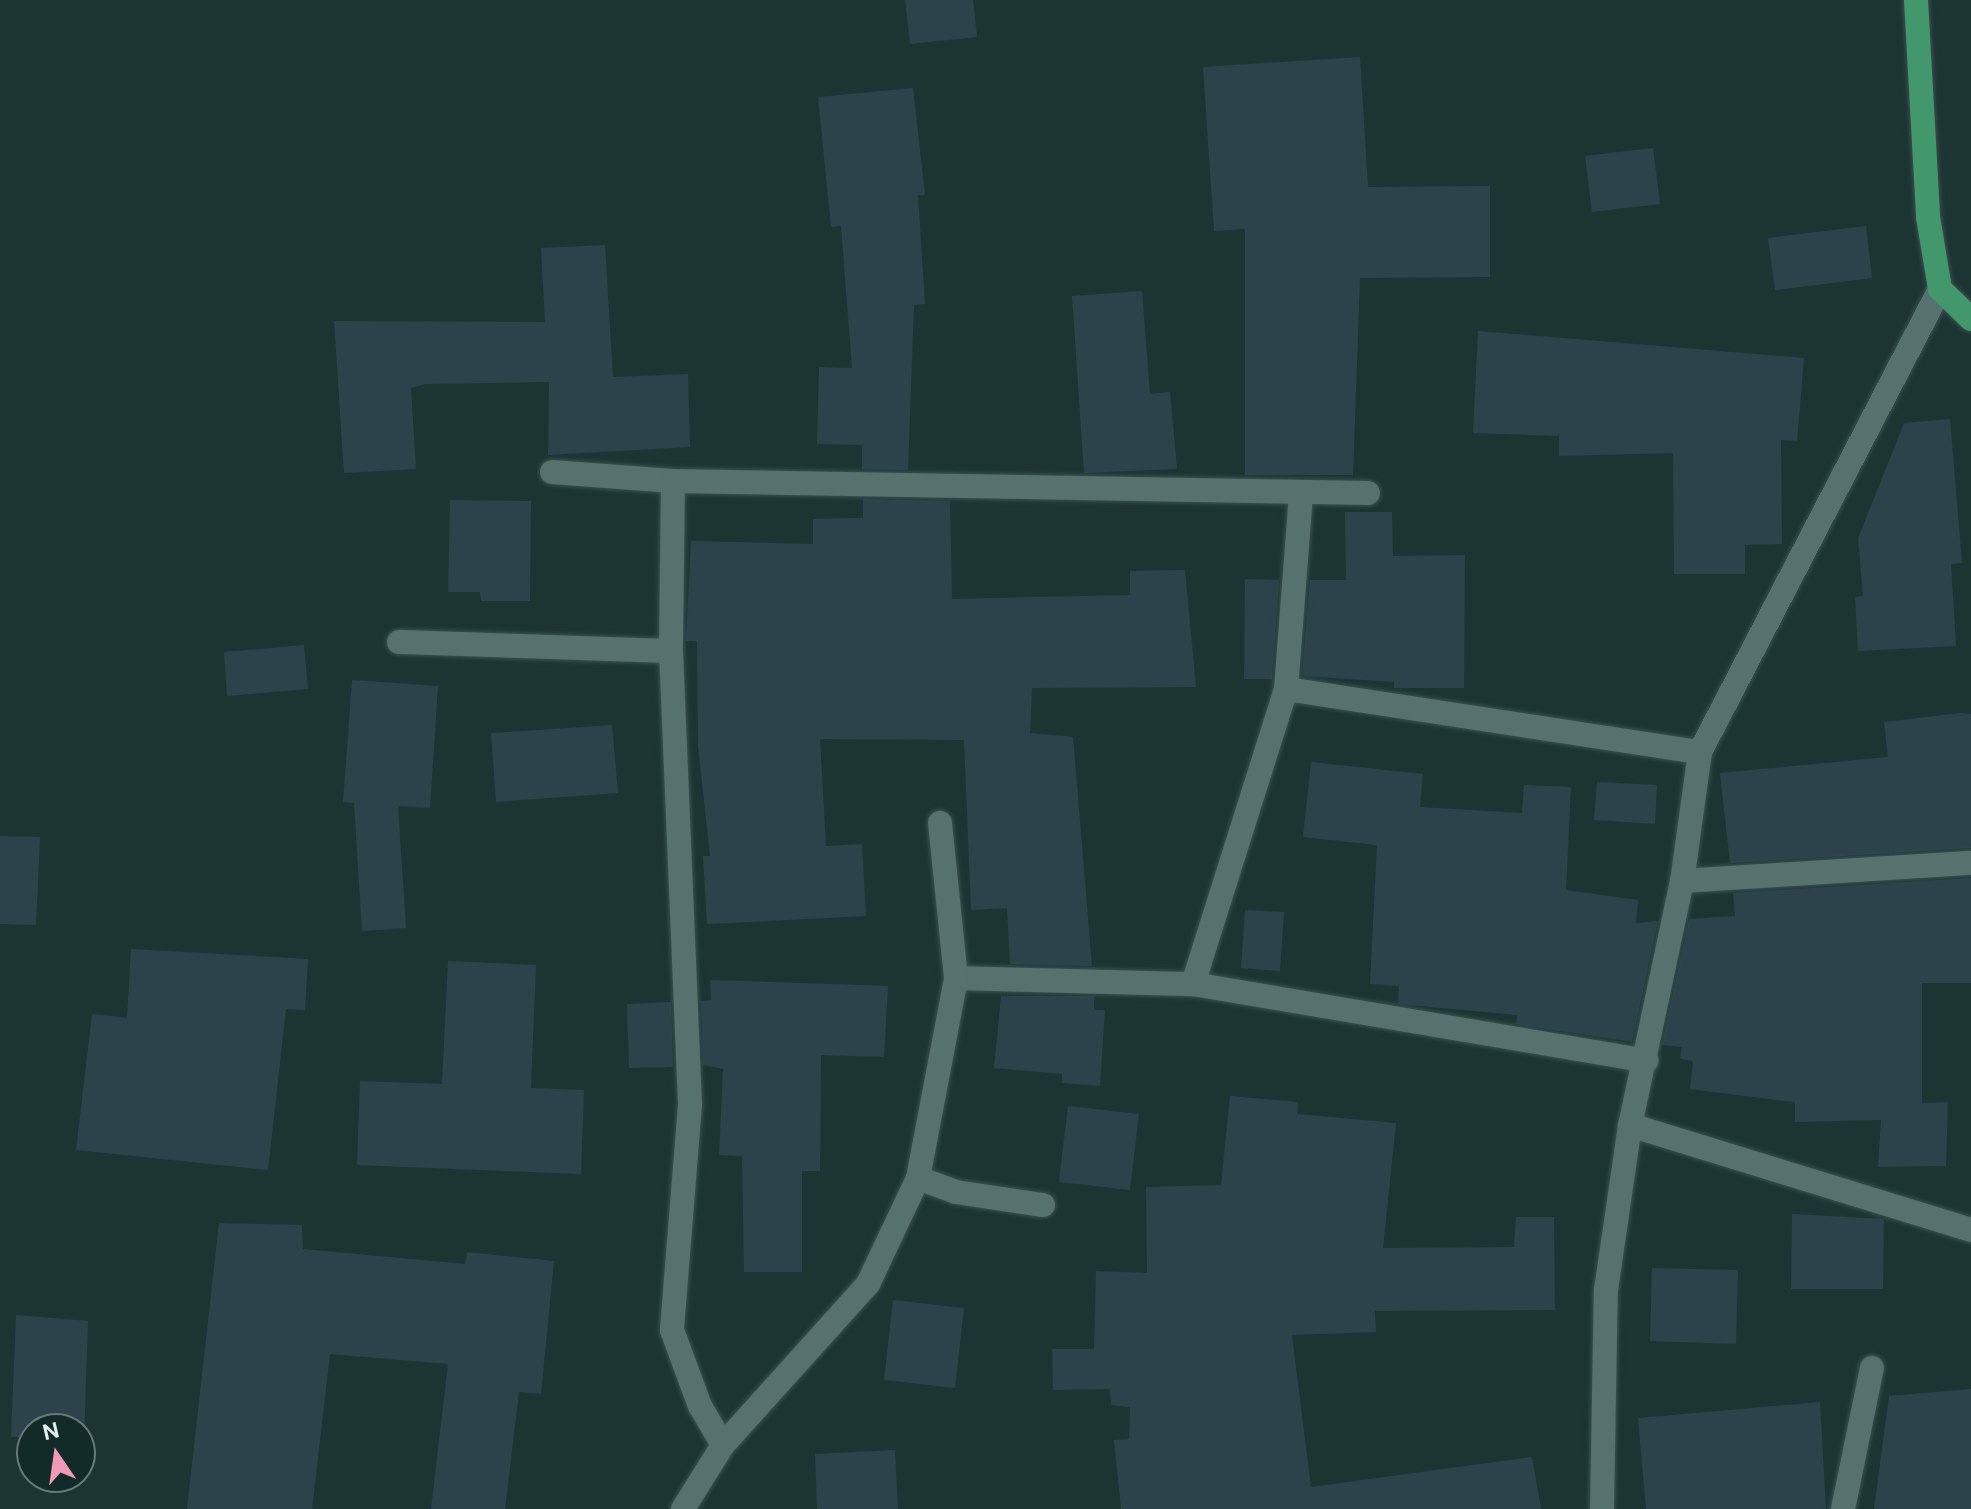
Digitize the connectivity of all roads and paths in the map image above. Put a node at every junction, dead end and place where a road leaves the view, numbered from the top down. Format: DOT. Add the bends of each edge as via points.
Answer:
graph roads {
  1 [pos="1916,0"];
  2 [pos="1940,289"];
  3 [pos="1971,319"];
  4 [pos="552,472"];
  5 [pos="673,481"];
  6 [pos="1368,493"];
  7 [pos="1301,496"];
  8 [pos="399,642"];
  9 [pos="671,651"];
  10 [pos="1286,689"];
  11 [pos="1700,752"];
  12 [pos="940,823"];
  13 [pos="1971,863"];
  14 [pos="1682,881"];
  15 [pos="956,978"];
  16 [pos="1193,984"];
  17 [pos="1647,1061"];
  18 [pos="1630,1125"];
  19 [pos="918,1178"];
  20 [pos="1043,1205"];
  21 [pos="1971,1230"];
  22 [pos="1872,1368"];
  23 [pos="723,1445"];
  24 [pos="683,1509"];
  25 [pos="1602,1509"];
  26 [pos="1843,1509"];
  1 -- 2 [label="main road" via="1928,217"];
  2 -- 3 [label="main road"];
  2 -- 11 [label="street"];
  4 -- 5 [label="street"];
  5 -- 7 [label="street"];
  5 -- 9 [label="street"];
  6 -- 7 [label="street"];
  7 -- 10 [label="street"];
  8 -- 9 [label="street"];
  9 -- 23 [label="street" via="690,1105 672,1330 700,1406"];
  10 -- 11 [label="street"];
  10 -- 16 [label="street"];
  11 -- 14 [label="street"];
  12 -- 15 [label="street"];
  13 -- 14 [label="street"];
  14 -- 17 [label="street"];
  15 -- 16 [label="street"];
  15 -- 19 [label="street"];
  16 -- 17 [label="street"];
  17 -- 18 [label="street"];
  18 -- 21 [label="street"];
  18 -- 25 [label="street" via="1606,1290"];
  19 -- 20 [label="street" via="956,1192"];
  19 -- 23 [label="street" via="868,1284"];
  22 -- 26 [label="street"];
  23 -- 24 [label="street"];
}
